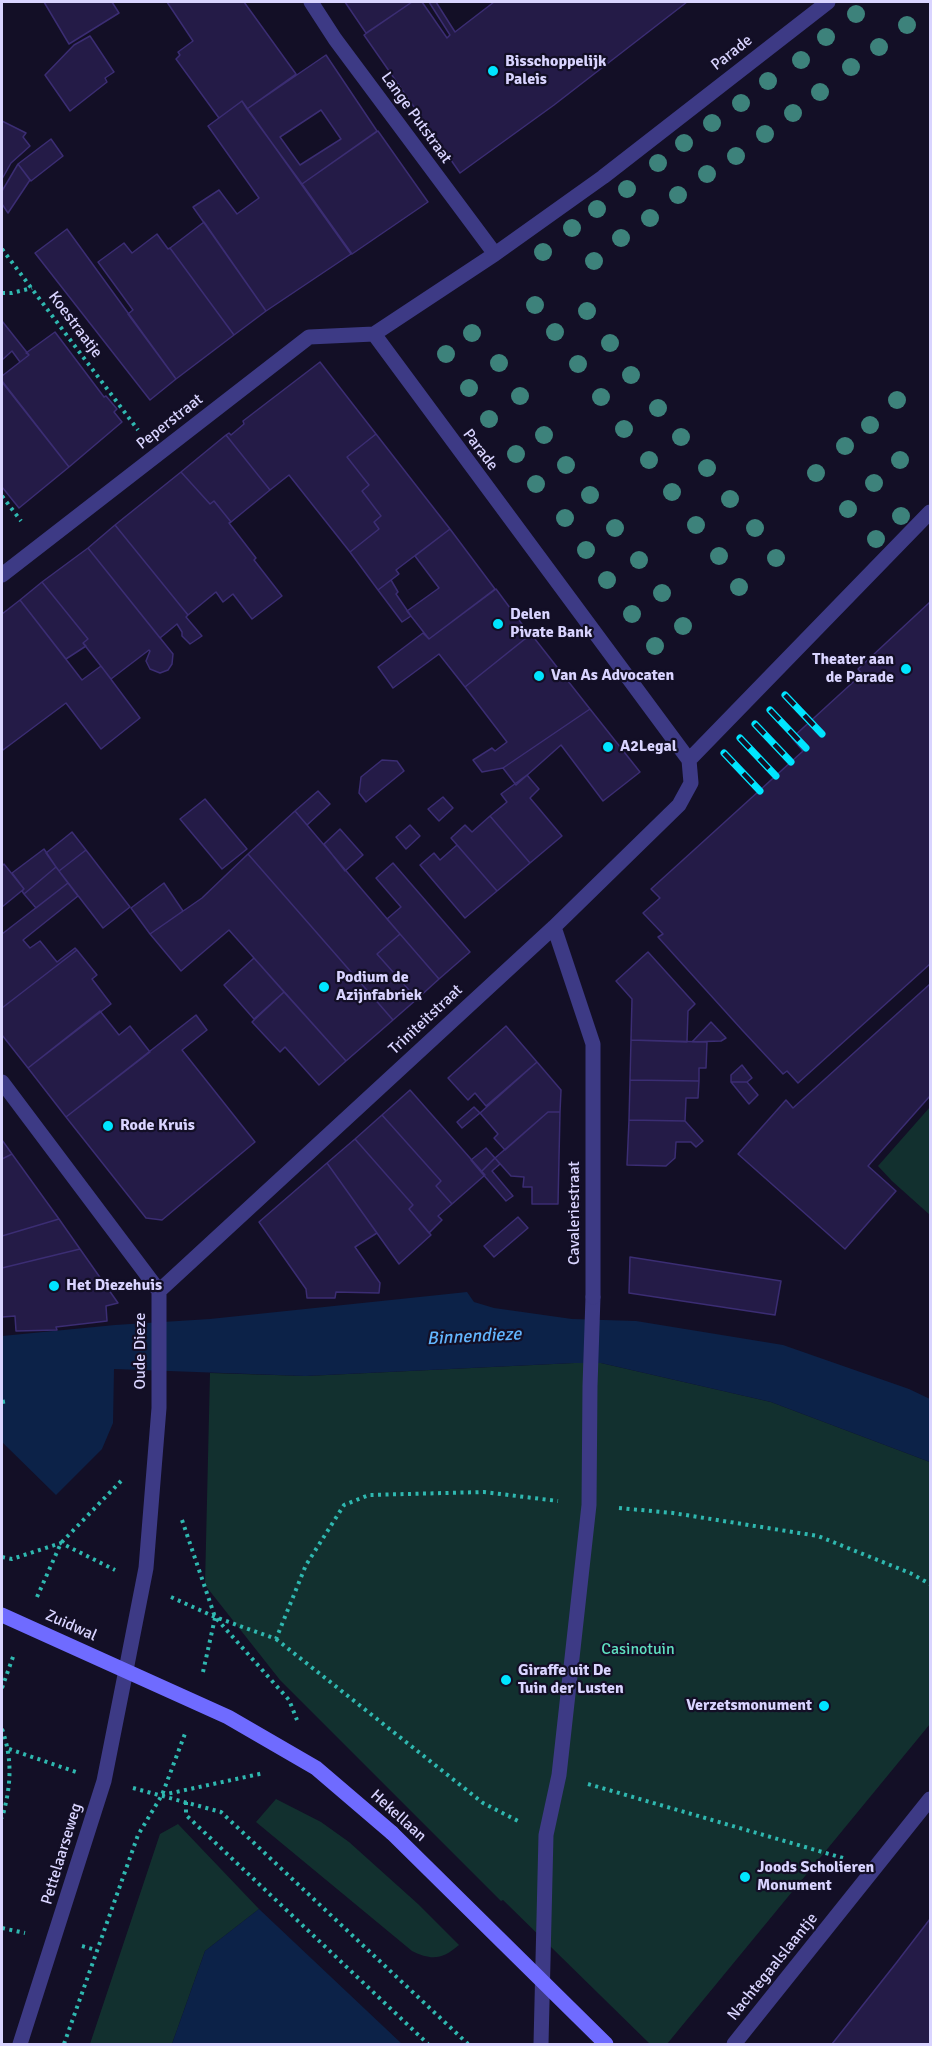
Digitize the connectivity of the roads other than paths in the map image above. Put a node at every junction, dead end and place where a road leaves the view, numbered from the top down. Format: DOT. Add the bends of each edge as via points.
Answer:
graph roads {
  1 [pos="311,2"];
  2 [pos="828,2"];
  3 [pos="495,254"];
  4 [pos="374,334"];
  5 [pos="930,512"];
  6 [pos="2,575"];
  7 [pos="689,760"];
  8 [pos="554,927"];
  9 [pos="2,1082"];
  10 [pos="159,1291"];
  11 [pos="2,1615"];
  12 [pos="126,1670"];
  13 [pos="930,1799"];
  14 [pos="20,2044"];
  15 [pos="541,2044"];
  16 [pos="606,2044"];
  17 [pos="734,2044"];
  1 -- 3 [label="street, Lange Putstraat"];
  2 -- 3 [label="street, Parade" via="603,177"];
  3 -- 4 [label="street, Parade"];
  4 -- 6 [label="street, Peperstraat" via="309,337"];
  4 -- 7 [label="street, Parade"];
  5 -- 7 [label="street"];
  7 -- 8 [label="street, Triniteitstraat" via="691,783 679,805"];
  8 -- 10 [label="street, Triniteitstraat"];
  8 -- 15 [label="street, Cavaleriestraat" via="593,1044 593,1297 590,1505 559,1775 546,1835"];
  9 -- 10 [label="street, Oude Dieze"];
  10 -- 12 [label="street, Oude Dieze" via="159,1408 146,1568"];
  11 -- 12 [label="main road, Zuidwal"];
  12 -- 14 [label="street, Pettelaarseweg" via="104,1781"];
  12 -- 16 [label="main road, Hekellaan, bridge" via="228,1717 316,1768 392,1833"];
  13 -- 17 [label="street, Nachtegaalslaantje"];
}
